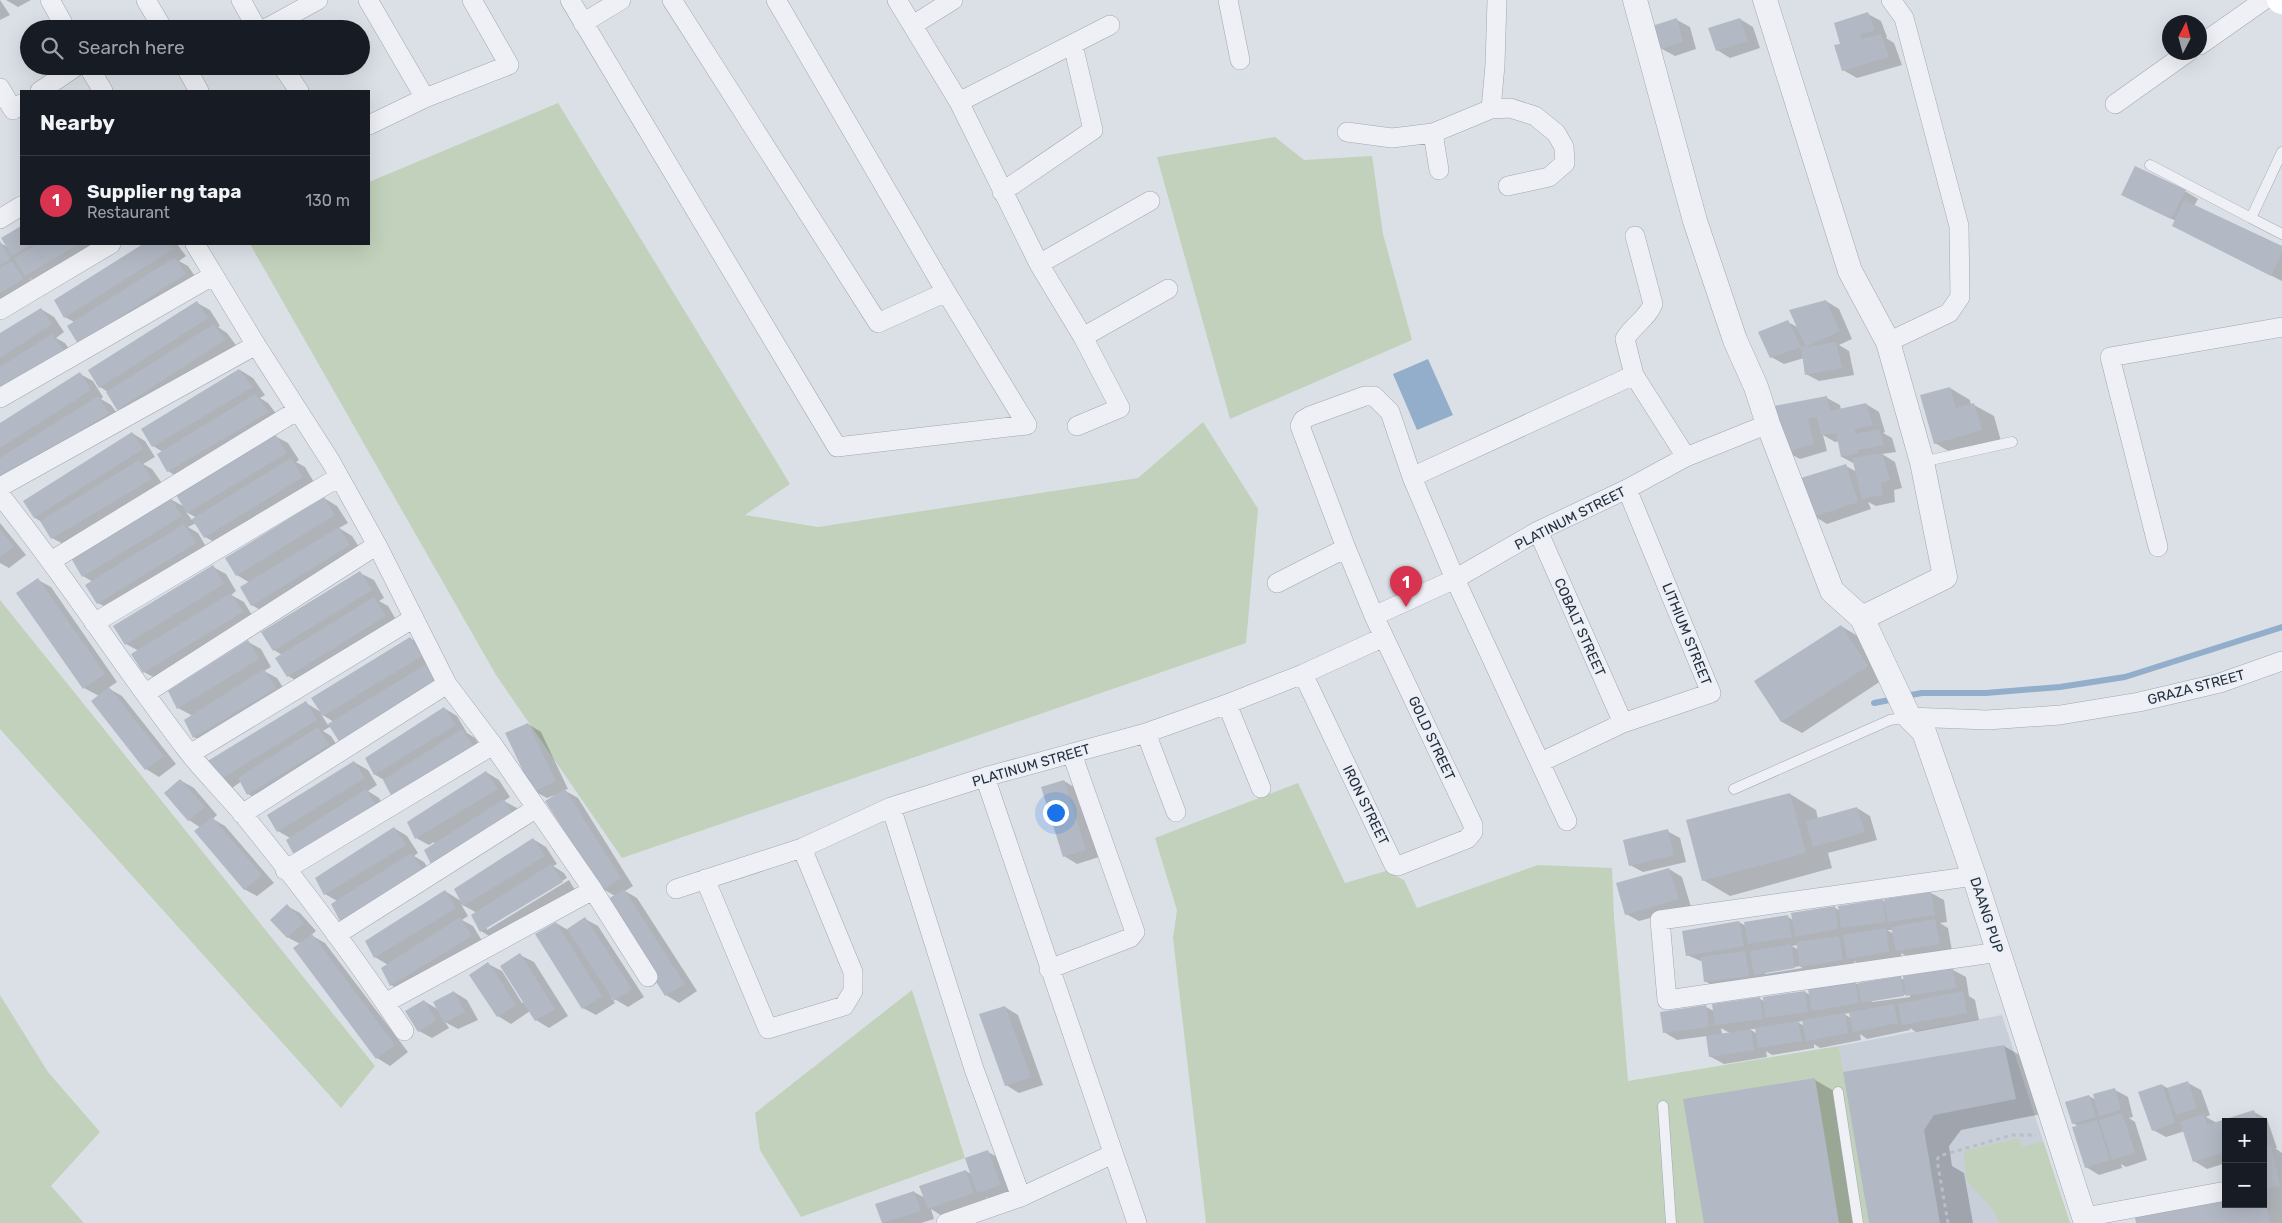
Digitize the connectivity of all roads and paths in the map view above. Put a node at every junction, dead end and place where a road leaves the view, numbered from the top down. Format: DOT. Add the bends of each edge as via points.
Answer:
graph roads {
  1 [pos="50,0"];
  2 [pos="146,0"];
  3 [pos="241,0"];
  4 [pos="318,0"];
  5 [pos="368,0"];
  6 [pos="472,0"];
  7 [pos="570,0"];
  8 [pos="621,0"];
  9 [pos="672,0"];
  10 [pos="776,0"];
  11 [pos="896,0"];
  12 [pos="953,0"];
  13 [pos="1228,0"];
  14 [pos="1496,0"];
  15 [pos="1635,0"];
  16 [pos="1765,0"];
  17 [pos="1891,0"];
  18 [pos="2264,0"];
  19 [pos="61,20"];
  20 [pos="158,20"];
  21 [pos="253,20"];
  22 [pos="281,20"];
  23 [pos="583,23"];
  24 [pos="913,25"];
  25 [pos="1110,26"];
  26 [pos="2207,39"];
  27 [pos="1073,45"];
  28 [pos="1240,60"];
  29 [pos="2177,60"];
  30 [pos="64,75"];
  31 [pos="93,75"];
  32 [pos="189,75"];
  33 [pos="288,75"];
  34 [pos="0,88"];
  35 [pos="41,90"];
  36 [pos="102,90"];
  37 [pos="198,90"];
  38 [pos="298,90"];
  39 [pos="424,98"];
  40 [pos="959,102"];
  41 [pos="2115,104"];
  42 [pos="1491,109"];
  43 [pos="11,111"];
  44 [pos="370,125"];
  45 [pos="1347,132"];
  46 [pos="1432,133"];
  47 [pos="2282,152"];
  48 [pos="2150,165"];
  49 [pos="1439,170"];
  50 [pos="1508,186"];
  51 [pos="1002,192"];
  52 [pos="1150,201"];
  53 [pos="20,207"];
  54 [pos="2251,218"];
  55 [pos="0,219"];
  56 [pos="2282,234"];
  57 [pos="1635,236"];
  58 [pos="109,245"];
  59 [pos="196,245"];
  60 [pos="1040,264"];
  61 [pos="214,275"];
  62 [pos="1168,289"];
  63 [pos="946,292"];
  64 [pos="0,310"];
  65 [pos="2282,327"];
  66 [pos="1083,337"];
  67 [pos="1888,342"];
  68 [pos="256,345"];
  69 [pos="1634,375"];
  70 [pos="0,398"];
  71 [pos="298,410"];
  72 [pos="1768,424"];
  73 [pos="1077,426"];
  74 [pos="2012,442"];
  75 [pos="1686,457"];
  76 [pos="1922,462"];
  77 [pos="339,477"];
  78 [pos="1412,477"];
  79 [pos="0,487"];
  80 [pos="1627,489"];
  81 [pos="0,495"];
  82 [pos="1538,531"];
  83 [pos="377,545"];
  84 [pos="2158,547"];
  85 [pos="1346,548"];
  86 [pos="50,561"];
  87 [pos="1455,579"];
  88 [pos="1278,583"];
  89 [pos="1374,616"];
  90 [pos="414,618"];
  91 [pos="1862,618"];
  92 [pos="94,623"];
  93 [pos="1384,637"];
  94 [pos="2282,661"];
  95 [pos="1302,674"];
  96 [pos="447,684"];
  97 [pos="146,693"];
  98 [pos="1227,704"];
  99 [pos="1907,713"];
  100 [pos="1623,723"];
  101 [pos="1146,733"];
  102 [pos="493,746"];
  103 [pos="190,754"];
  104 [pos="1072,754"];
  105 [pos="1541,762"];
  106 [pos="985,777"];
  107 [pos="1261,788"];
  108 [pos="1734,789"];
  109 [pos="891,807"];
  110 [pos="535,809"];
  111 [pos="1176,812"];
  112 [pos="242,814"];
  113 [pos="1567,822"];
  114 [pos="1468,839"];
  115 [pos="802,848"];
  116 [pos="286,870"];
  117 [pos="1974,876"];
  118 [pos="705,879"];
  119 [pos="676,889"];
  120 [pos="593,890"];
  121 [pos="336,935"];
  122 [pos="1999,952"];
  123 [pos="1049,969"];
  124 [pos="648,977"];
  125 [pos="385,1003"];
  126 [pos="404,1031"];
  127 [pos="1838,1092"];
  128 [pos="1663,1106"];
  129 [pos="2056,1130"];
  130 [pos="1113,1154"];
  131 [pos="2222,1192"];
  132 [pos="1021,1197"];
  133 [pos="2085,1220"];
  134 [pos="946,1223"];
  135 [pos="1137,1223"];
  136 [pos="1671,1223"];
  137 [pos="1858,1223"];
  138 [pos="1948,1223"];
  1 -- 19 [label="street"];
  2 -- 20 [label="street"];
  3 -- 21 [label="street"];
  4 -- 22 [label="street"];
  5 -- 39 [label="street"];
  6 -- 39 [label="street" via="509,65"];
  7 -- 23 [label="street"];
  8 -- 23 [label="street"];
  9 -- 63 [label="street" via="878,323"];
  10 -- 63 [label="street"];
  11 -- 24 [label="street"];
  12 -- 24 [label="street"];
  13 -- 28 [label="street"];
  14 -- 42 [label="street" via="1496,65"];
  15 -- 72 [label="street" via="1695,221 1735,340"];
  16 -- 67 [label="street" via="1850,271"];
  17 -- 67 [label="street" via="1904,18 1959,226 1960,297 1949,313"];
  18 -- 26 [label="street"];
  23 -- 63 [label="street" via="836,447 1027,425"];
  24 -- 40 [label="street"];
  25 -- 27 [label="street"];
  27 -- 40 [label="street"];
  27 -- 51 [label="street" via="1093,130"];
  29 -- 41 [label="street"];
  30 -- 35 [label="street"];
  31 -- 36 [label="street"];
  32 -- 37 [label="street"];
  33 -- 38 [label="street"];
  34 -- 43 [label="street"];
  39 -- 44 [label="street"];
  40 -- 51 [label="street"];
  42 -- 46 [label="street"];
  42 -- 50 [label="street" via="1510,108 1535,116 1556,134 1564,147 1565,163 1549,177"];
  45 -- 46 [label="street" via="1392,138"];
  46 -- 49 [label="street"];
  47 -- 54 [label="lane"];
  48 -- 54 [label="lane"];
  51 -- 60 [label="street"];
  52 -- 60 [label="street"];
  53 -- 55 [label="street"];
  54 -- 56 [label="lane"];
  57 -- 69 [label="street" via="1653,304 1625,339"];
  58 -- 64 [label="street"];
  59 -- 61 [label="street"];
  60 -- 66 [label="street"];
  61 -- 68 [label="street"];
  61 -- 70 [label="street"];
  62 -- 66 [label="street"];
  65 -- 84 [label="street" via="2110,357"];
  66 -- 73 [label="street" via="1120,408"];
  67 -- 76 [label="street"];
  68 -- 71 [label="street"];
  68 -- 79 [label="street"];
  69 -- 75 [label="street"];
  69 -- 78 [label="street"];
  71 -- 77 [label="street"];
  71 -- 86 [label="street"];
  72 -- 75 [label="street, PLATINUM STREET"];
  72 -- 91 [label="street" via="1832,591"];
  74 -- 76 [label="lane"];
  75 -- 80 [label="street, PLATINUM STREET"];
  76 -- 91 [label="street" via="1945,577"];
  77 -- 83 [label="street"];
  77 -- 92 [label="street"];
  78 -- 85 [label="street, GOLD STREET" via="1390,412 1374,396 1365,396 1303,420 1300,426"];
  78 -- 87 [label="street"];
  80 -- 82 [label="street, PLATINUM STREET"];
  80 -- 100 [label="street, LITHIUM STREET" via="1711,693"];
  81 -- 86 [label="street"];
  82 -- 87 [label="street, PLATINUM STREET"];
  82 -- 100 [label="street, COBALT STREET"];
  83 -- 90 [label="street"];
  83 -- 97 [label="street"];
  85 -- 88 [label="street"];
  85 -- 89 [label="street, GOLD STREET"];
  86 -- 92 [label="street"];
  87 -- 89 [label="street, PLATINUM STREET"];
  87 -- 105 [label="street"];
  89 -- 93 [label="street, GOLD STREET"];
  90 -- 96 [label="street"];
  90 -- 103 [label="street"];
  91 -- 99 [label="street, DAANG PUP"];
  92 -- 97 [label="street"];
  93 -- 95 [label="street, PLATINUM STREET"];
  93 -- 114 [label="street, GOLD STREET" via="1473,824 1473,832"];
  94 -- 99 [label="street, GRAZA STREET" via="2220,684 2060,715 1987,720"];
  95 -- 98 [label="street, PLATINUM STREET"];
  95 -- 114 [label="street, IRON STREET" via="1394,864 1398,866"];
  96 -- 102 [label="street"];
  96 -- 112 [label="street"];
  97 -- 103 [label="street"];
  98 -- 101 [label="street, PLATINUM STREET"];
  98 -- 107 [label="street"];
  99 -- 108 [label="lane"];
  99 -- 117 [label="street, DAANG PUP" via="1924,732"];
  100 -- 105 [label="street, LITHIUM STREET"];
  101 -- 104 [label="street, PLATINUM STREET"];
  101 -- 111 [label="street"];
  102 -- 110 [label="street"];
  102 -- 116 [label="street"];
  103 -- 112 [label="street"];
  104 -- 106 [label="street, PLATINUM STREET"];
  104 -- 123 [label="street" via="1135,932 1130,938"];
  105 -- 113 [label="street"];
  106 -- 109 [label="street, PLATINUM STREET"];
  106 -- 123 [label="street"];
  109 -- 115 [label="street, PLATINUM STREET"];
  109 -- 132 [label="street" via="974,1069"];
  110 -- 120 [label="street"];
  110 -- 121 [label="street"];
  112 -- 116 [label="street"];
  115 -- 118 [label="street, PLATINUM STREET"];
  115 -- 118 [label="street" via="854,972 853,991 844,1006 768,1029"];
  116 -- 121 [label="street"];
  117 -- 122 [label="street, DAANG PUP"];
  117 -- 122 [label="street" via="1660,920 1667,1000"];
  118 -- 119 [label="street, PLATINUM STREET"];
  120 -- 124 [label="street"];
  120 -- 125 [label="street"];
  121 -- 125 [label="street"];
  122 -- 129 [label="street, DAANG PUP"];
  123 -- 130 [label="street"];
  125 -- 126 [label="street"];
  127 -- 137 [label="lane"];
  128 -- 136 [label="lane"];
  129 -- 133 [label="street, DAANG PUP"];
  129 -- 138 [label="path" via="2031,1136 2012,1135 1939,1156"];
  130 -- 132 [label="street"];
  130 -- 135 [label="street"];
  131 -- 133 [label="street"];
  132 -- 134 [label="street"];
}
